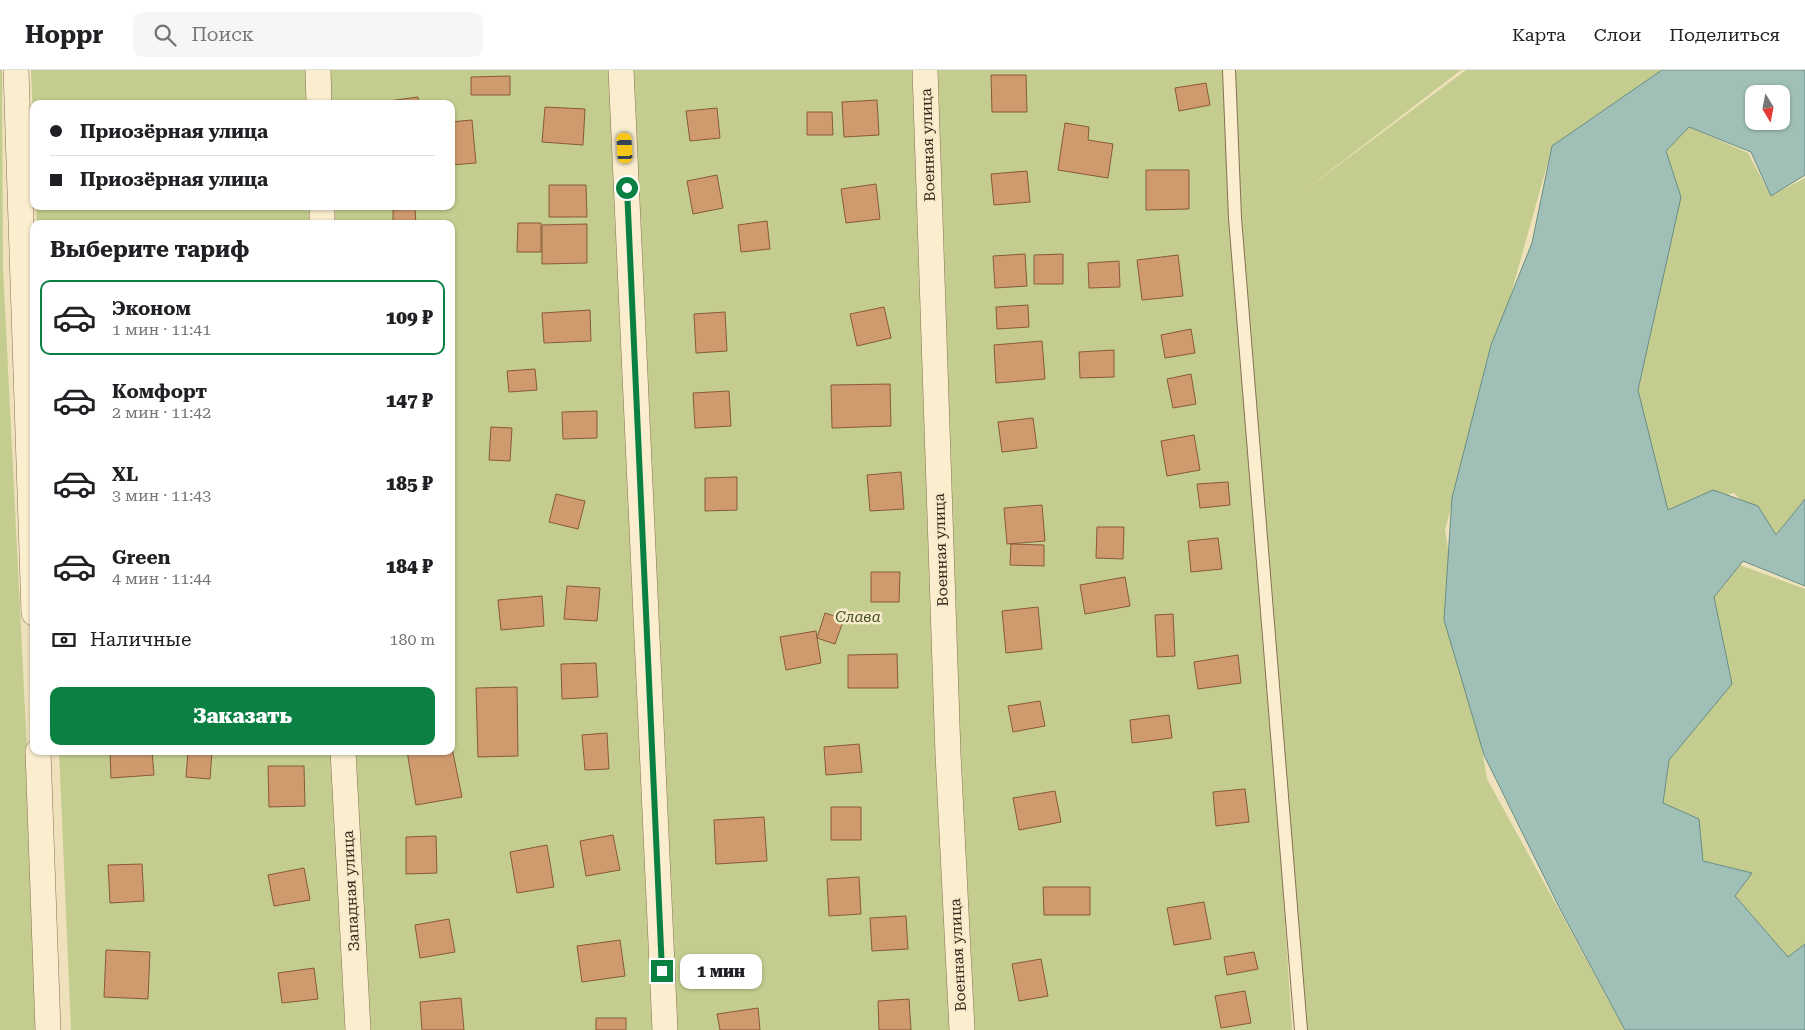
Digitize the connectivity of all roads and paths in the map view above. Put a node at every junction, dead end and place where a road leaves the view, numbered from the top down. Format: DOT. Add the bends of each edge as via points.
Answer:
graph roads {
  1 [pos="16,70"];
  2 [pos="318,70"];
  3 [pos="621,70"];
  4 [pos="925,70"];
  5 [pos="1229,70"];
  6 [pos="319,100"];
  7 [pos="30,492"];
  8 [pos="38,755"];
  9 [pos="343,755"];
  10 [pos="48,1030"];
  11 [pos="358,1030"];
  12 [pos="665,1030"];
  13 [pos="962,1030"];
  14 [pos="1301,1030"];
  1 -- 7 [label="street"];
  2 -- 6 [label="street"];
  3 -- 12 [label="street"];
  4 -- 13 [label="street, Военная улица" via="948,754"];
  5 -- 14 [label="lane" via="1235,218"];
  8 -- 10 [label="street"];
  9 -- 11 [label="street, Западная улица"];
}
